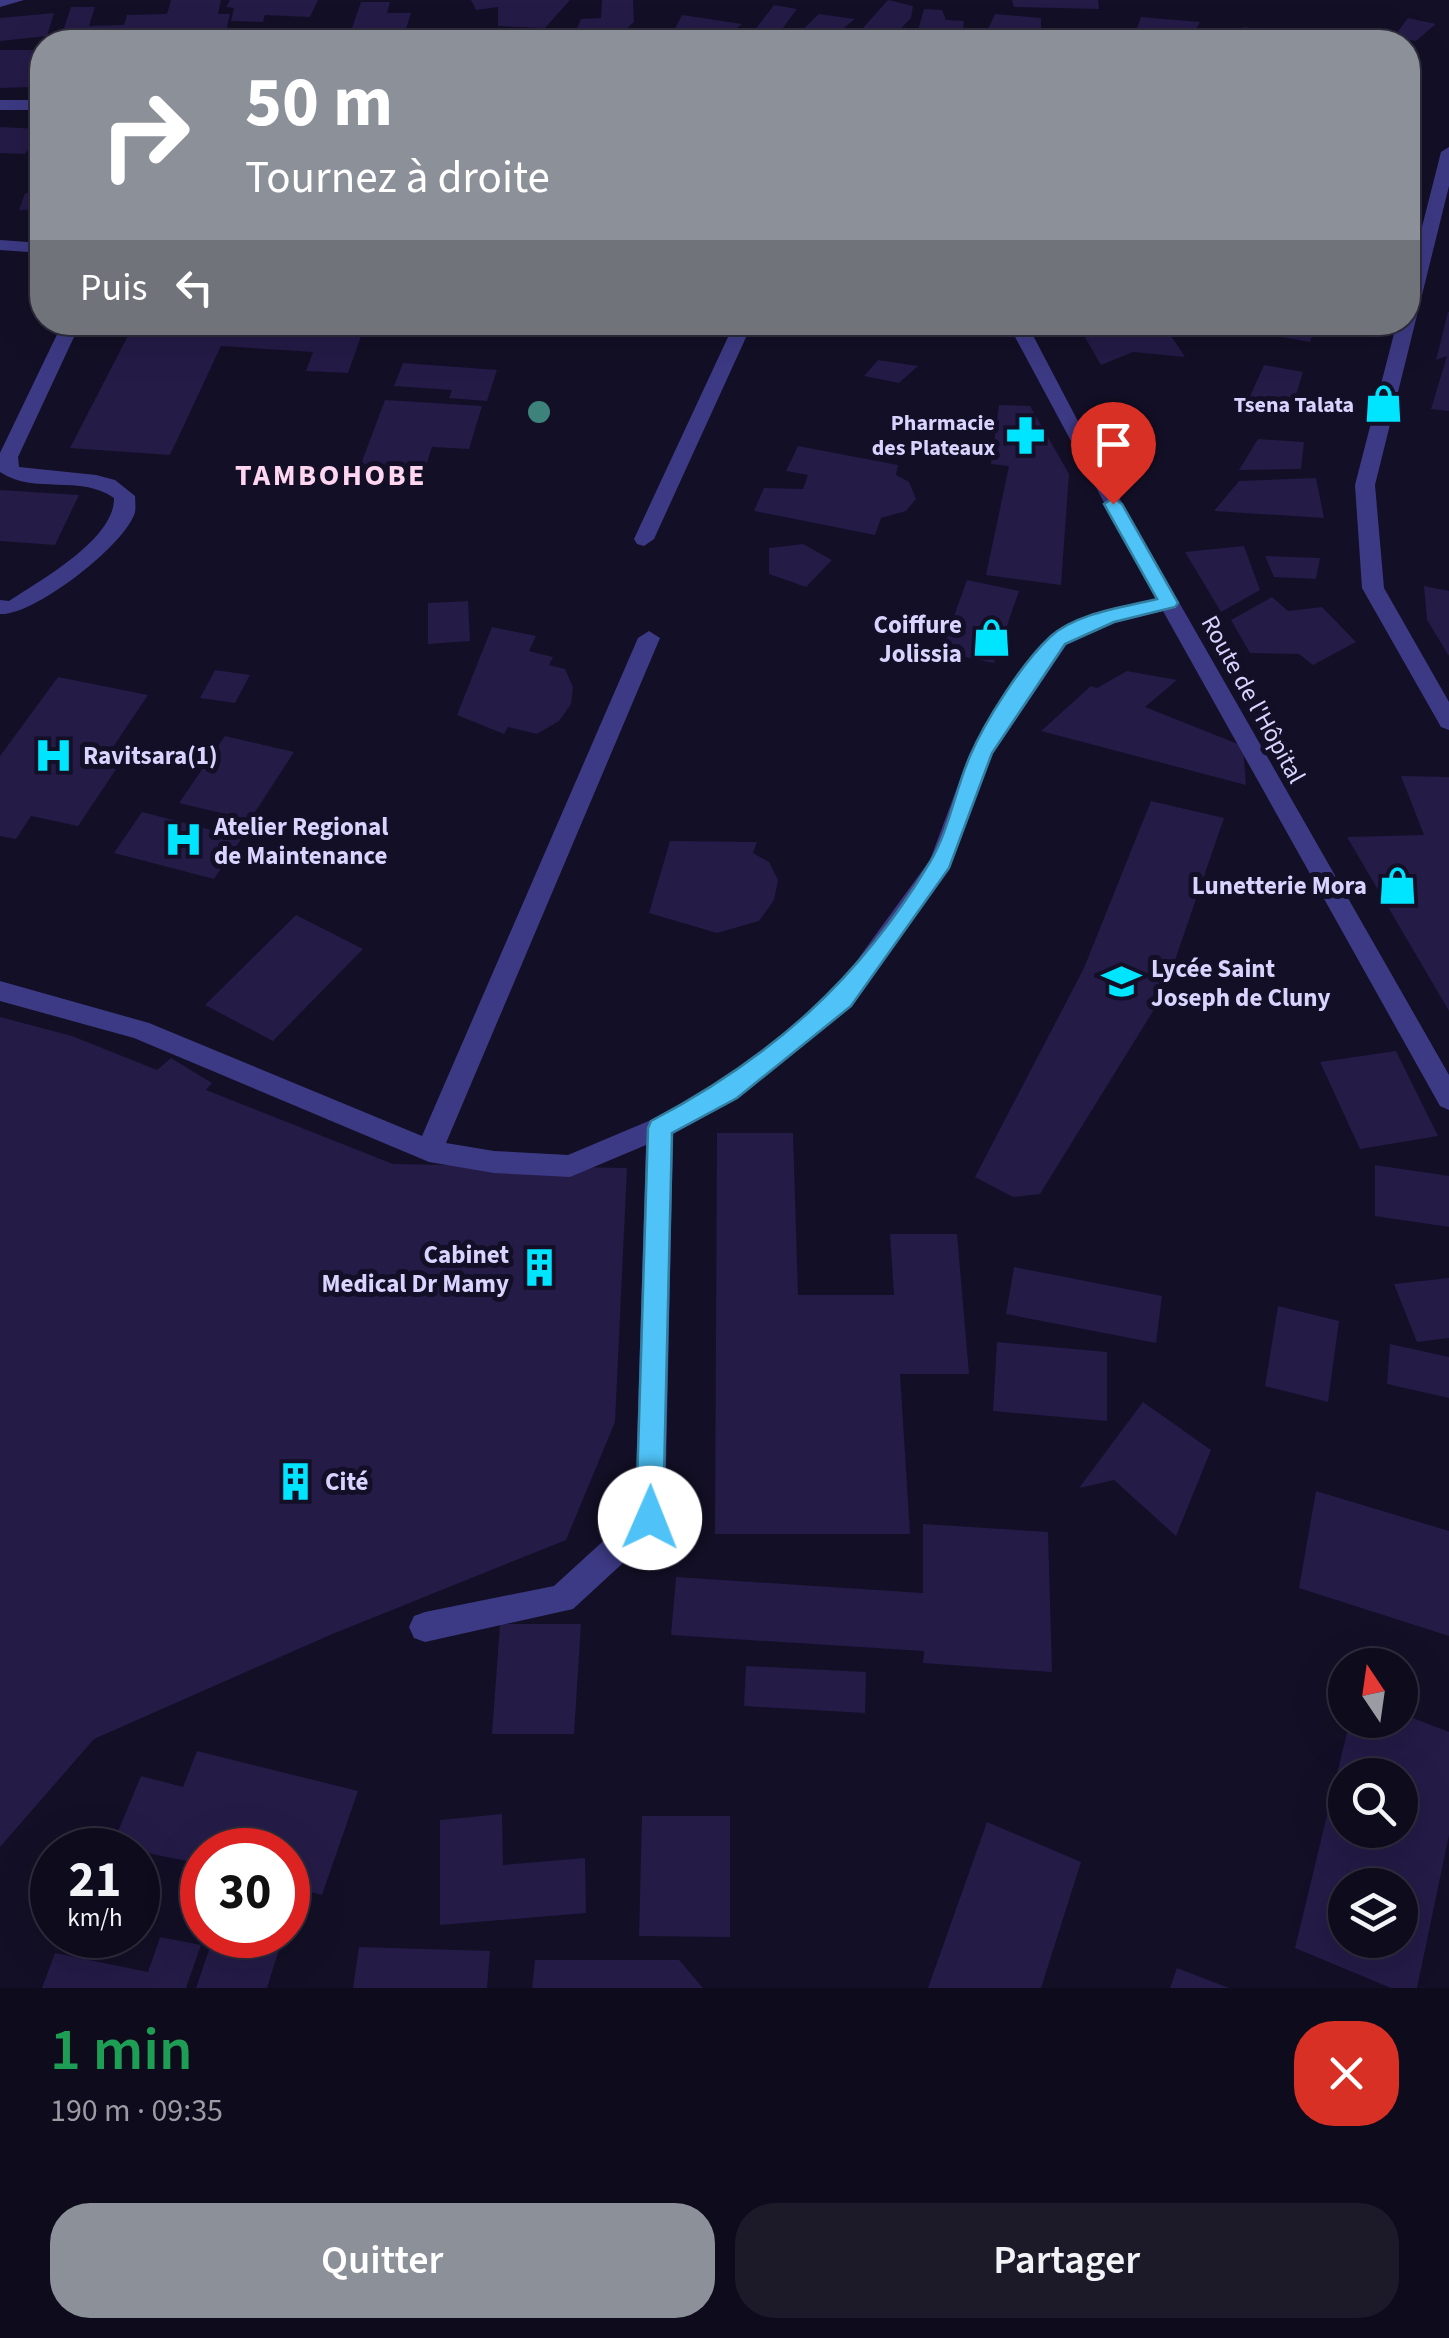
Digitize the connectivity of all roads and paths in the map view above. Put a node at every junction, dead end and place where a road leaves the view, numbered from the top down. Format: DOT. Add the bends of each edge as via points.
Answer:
graph roads {
  1 [pos="16,0"];
  2 [pos="0,2"];
  3 [pos="0,104"];
  4 [pos="30,105"];
  5 [pos="1449,152"];
  6 [pos="0,245"];
  7 [pos="30,247"];
  8 [pos="1420,267"];
  9 [pos="66,335"];
  10 [pos="738,335"];
  11 [pos="1023,335"];
  12 [pos="1403,335"];
  13 [pos="644,539"];
  14 [pos="1168,603"];
  15 [pos="0,607"];
  16 [pos="649,638"];
  17 [pos="1449,722"];
  18 [pos="0,991"];
  19 [pos="1449,1099"];
  20 [pos="660,1128"];
  21 [pos="430,1151"];
  22 [pos="425,1627"];
  1 -- 2 [label="street"];
  3 -- 4 [label="street"];
  5 -- 8 [label="street"];
  6 -- 7 [label="street"];
  9 -- 15 [label="street" via="8,457 8,471 109,484 125,510 115,532 86,557 13,608"];
  10 -- 13 [label="street"];
  11 -- 14 [label="street, Route de l'Hôpital"];
  12 -- 17 [label="street" via="1365,485 1373,588"];
  14 -- 19 [label="street, Route de l'Hôpital"];
  14 -- 20 [label="street" via="1058,640 981,753 941,863 842,999 728,1092"];
  16 -- 21 [label="street"];
  18 -- 21 [label="street" via="140,1030"];
  20 -- 21 [label="street" via="570,1166"];
  20 -- 22 [label="street" via="650,1518 562,1599"];
}
